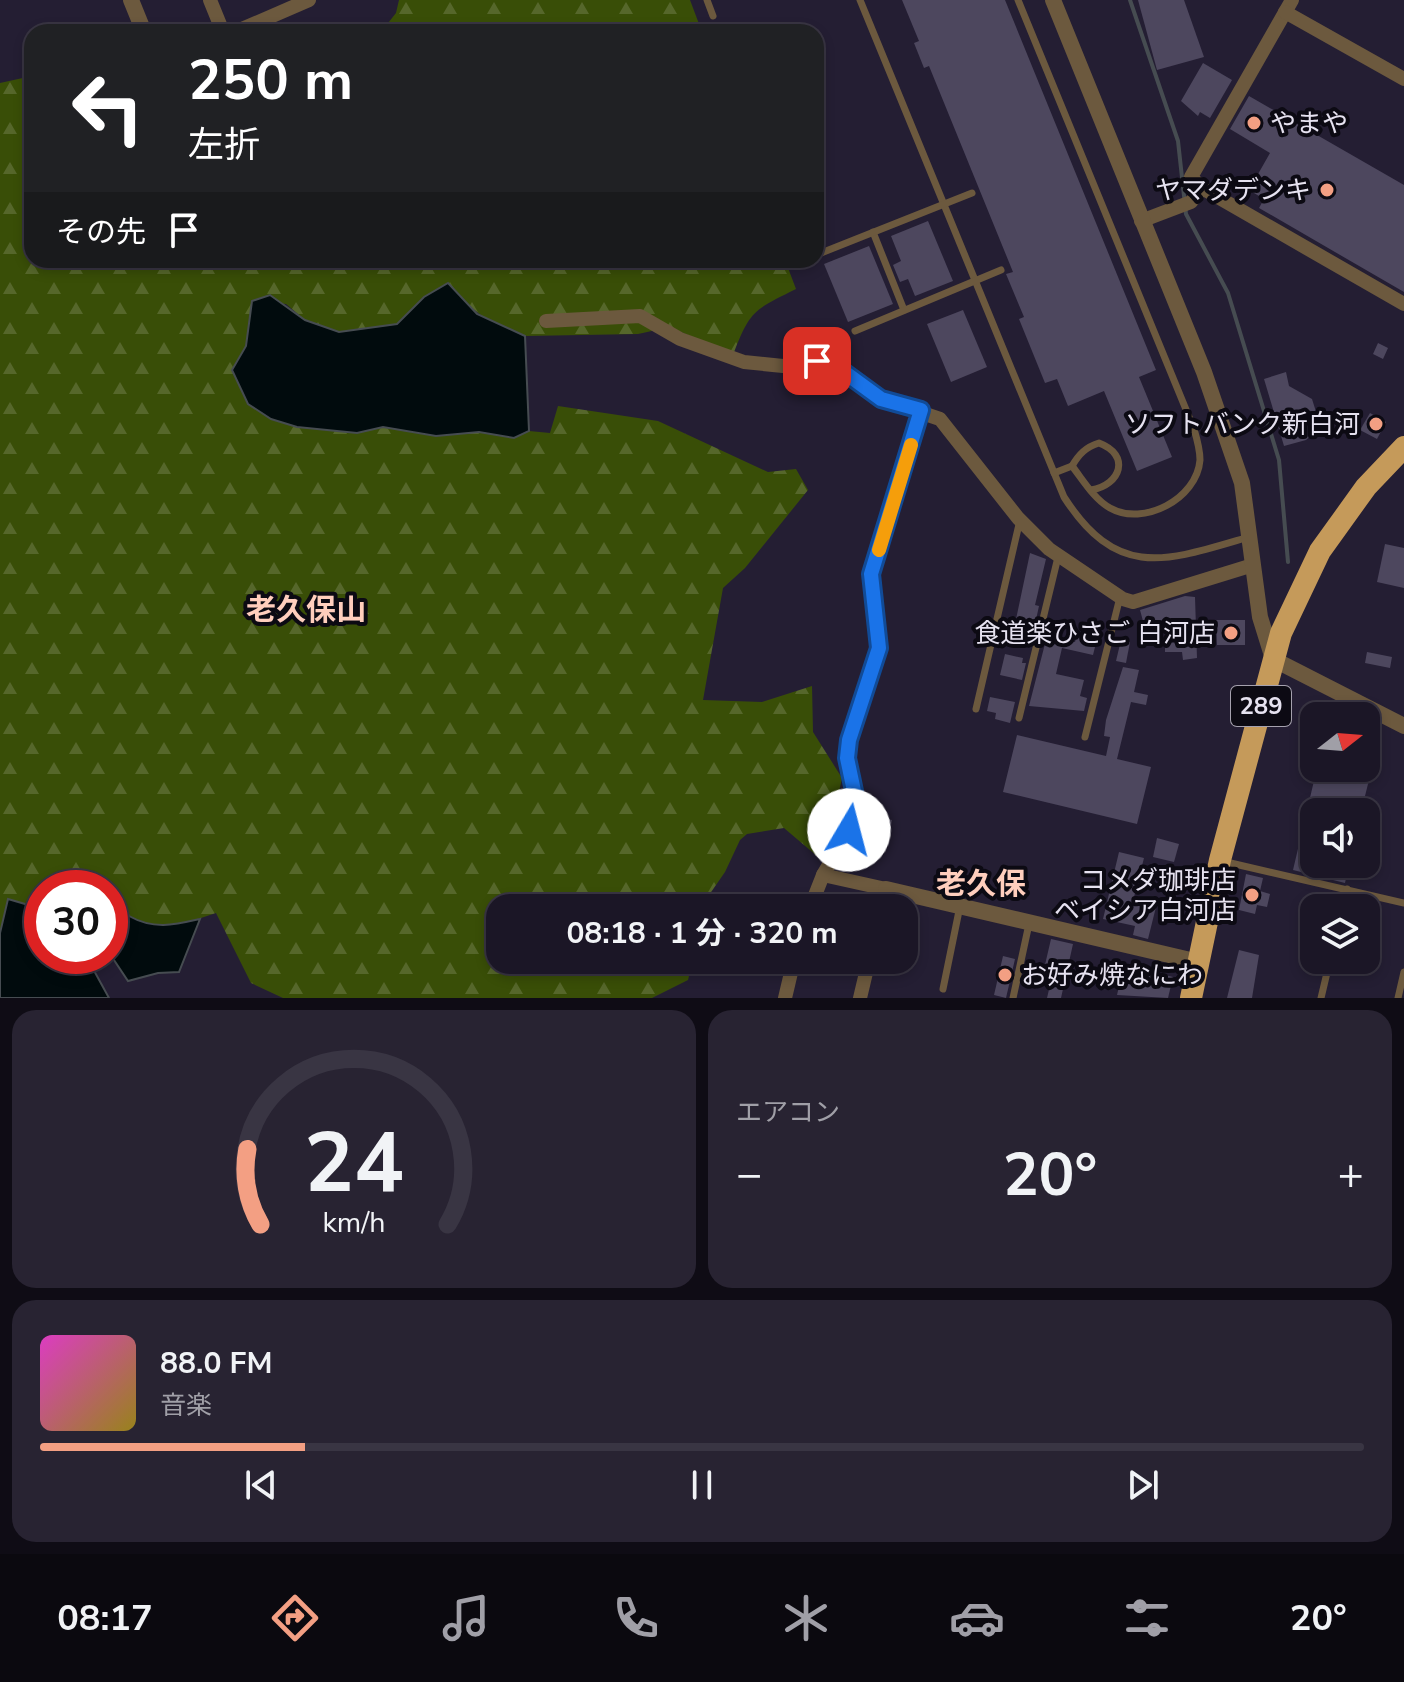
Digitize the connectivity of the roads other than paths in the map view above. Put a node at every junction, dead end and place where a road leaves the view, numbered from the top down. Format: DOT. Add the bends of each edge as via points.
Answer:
graph roads {
  1 [pos="131,0"];
  2 [pos="210,0"];
  3 [pos="309,0"];
  4 [pos="707,0"];
  5 [pos="860,0"];
  6 [pos="1018,0"];
  7 [pos="1053,0"];
  8 [pos="288,4"];
  9 [pos="1288,6"];
  10 [pos="713,16"];
  11 [pos="141,24"];
  12 [pos="220,24"];
  13 [pos="250,24"];
  14 [pos="1404,79"];
  15 [pos="1202,188"];
  16 [pos="972,193"];
  17 [pos="944,203"];
  18 [pos="1141,221"];
  19 [pos="873,232"];
  20 [pos="824,252"];
  21 [pos="1001,270"];
  22 [pos="975,280"];
  23 [pos="1404,304"];
  24 [pos="904,310"];
  25 [pos="546,321"];
  26 [pos="855,331"];
  27 [pos="921,410"];
  28 [pos="1404,447"];
  29 [pos="1072,466"];
  30 [pos="1054,473"];
  31 [pos="1091,490"];
  32 [pos="1020,520"];
  33 [pos="1249,537"];
  34 [pos="1058,555"];
  35 [pos="1253,565"];
  36 [pos="1120,597"];
  37 [pos="1273,659"];
  38 [pos="976,709"];
  39 [pos="1019,718"];
  40 [pos="1404,726"];
  41 [pos="1085,737"];
  42 [pos="1220,860"];
  43 [pos="823,875"];
  44 [pos="886,889"];
  45 [pos="1347,889"];
  46 [pos="816,894"];
  47 [pos="885,894"];
  48 [pos="1346,894"];
  49 [pos="1404,903"];
  50 [pos="960,906"];
  51 [pos="1029,924"];
  52 [pos="1199,962"];
  53 [pos="1404,972"];
  54 [pos="791,974"];
  55 [pos="866,974"];
  56 [pos="1327,974"];
  57 [pos="943,989"];
  58 [pos="785,998"];
  59 [pos="860,998"];
  60 [pos="1013,998"];
  61 [pos="1191,998"];
  62 [pos="1321,998"];
  63 [pos="1398,998"];
  1 -- 11 [label="street"];
  2 -- 12 [label="street"];
  3 -- 8 [label="street"];
  4 -- 10 [label="lane"];
  5 -- 17 [label="lane"];
  6 -- 31 [label="lane" via="1198,446 1195,475 1159,510 1125,514"];
  7 -- 18 [label="street"];
  8 -- 13 [label="street"];
  9 -- 14 [label="street"];
  9 -- 15 [label="street" via="1194,168 1191,177"];
  15 -- 18 [label="street" via="1191,202"];
  15 -- 23 [label="street"];
  16 -- 17 [label="lane"];
  17 -- 19 [label="lane"];
  17 -- 22 [label="lane"];
  18 -- 33 [label="street" via="1238,469"];
  19 -- 20 [label="lane"];
  19 -- 24 [label="lane"];
  21 -- 22 [label="lane"];
  22 -- 24 [label="lane"];
  22 -- 30 [label="lane"];
  24 -- 26 [label="lane"];
  25 -- 27 [label="street" via="640,316 680,339 744,362 783,366 829,361 881,399"];
  27 -- 32 [label="street" via="940,419"];
  27 -- 43 [label="street" via="871,574 879,648 849,740 854,791 849,830"];
  28 -- 37 [label="highway, 289" via="1366,487 1320,551"];
  29 -- 30 [label="lane"];
  29 -- 31 [label="lane"];
  29 -- 31 [label="lane" via="1094,444 1115,452 1119,475"];
  30 -- 33 [label="lane" via="1078,519 1103,542 1138,558 1170,558"];
  32 -- 34 [label="street"];
  32 -- 38 [label="lane"];
  33 -- 35 [label="street"];
  34 -- 36 [label="street"];
  34 -- 39 [label="lane"];
  35 -- 36 [label="street" via="1133,602"];
  35 -- 37 [label="street"];
  36 -- 41 [label="lane"];
  37 -- 40 [label="street"];
  37 -- 42 [label="highway, 289"];
  42 -- 45 [label="lane"];
  42 -- 52 [label="highway, 289"];
  43 -- 44 [label="street"];
  43 -- 46 [label="street"];
  44 -- 47 [label="street"];
  44 -- 50 [label="street"];
  45 -- 48 [label="lane"];
  45 -- 49 [label="lane"];
  50 -- 51 [label="street"];
  50 -- 57 [label="lane"];
  51 -- 52 [label="street"];
  51 -- 60 [label="lane"];
  52 -- 61 [label="highway, 289"];
  53 -- 63 [label="lane"];
  54 -- 58 [label="street"];
  55 -- 59 [label="street"];
  56 -- 62 [label="lane"];
}
